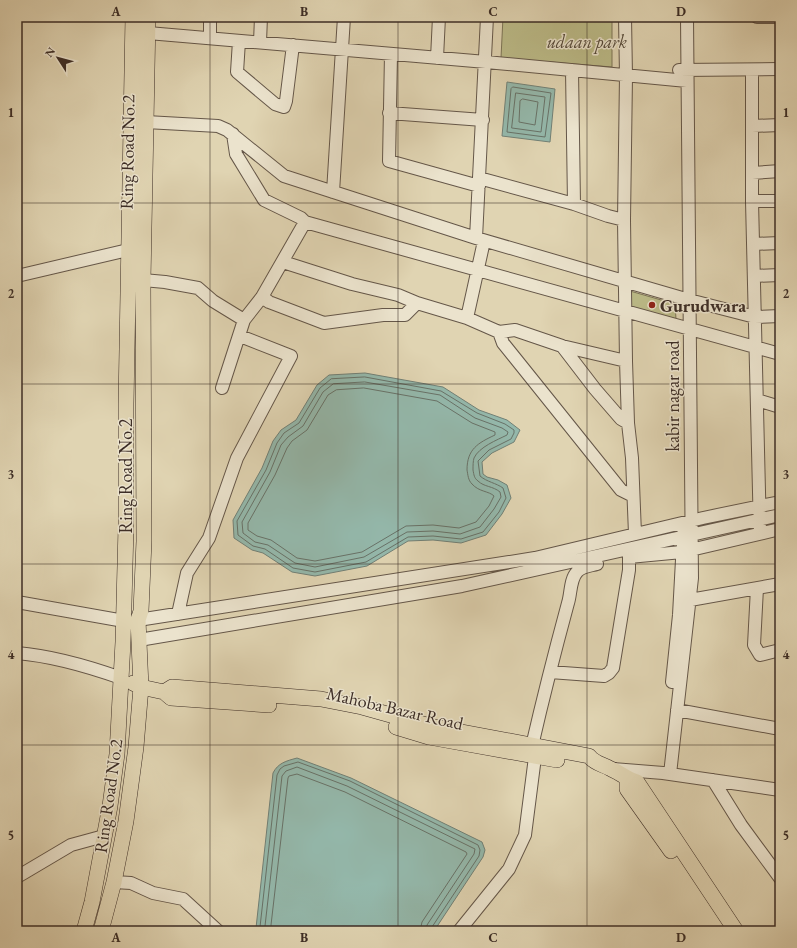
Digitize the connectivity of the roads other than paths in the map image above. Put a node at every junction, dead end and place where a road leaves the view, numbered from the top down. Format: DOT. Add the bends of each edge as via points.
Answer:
graph roads {
  1 [pos="132,17"];
  2 [pos="148,17"];
  3 [pos="210,17"];
  4 [pos="262,17"];
  5 [pos="344,17"];
  6 [pos="439,17"];
  7 [pos="487,17"];
  8 [pos="625,17"];
  9 [pos="679,17"];
  10 [pos="687,17"];
  11 [pos="757,17"];
  12 [pos="780,17"];
  13 [pos="148,33"];
  14 [pos="210,38"];
  15 [pos="239,41"];
  16 [pos="260,42"];
  17 [pos="293,45"];
  18 [pos="342,50"];
  19 [pos="391,54"];
  20 [pos="437,58"];
  21 [pos="486,62"];
  22 [pos="780,69"];
  23 [pos="572,70"];
  24 [pos="752,70"];
  25 [pos="683,75"];
  26 [pos="626,76"];
  27 [pos="389,113"];
  28 [pos="483,120"];
  29 [pos="146,122"];
  30 [pos="780,125"];
  31 [pos="752,126"];
  32 [pos="233,134"];
  33 [pos="780,171"];
  34 [pos="752,173"];
  35 [pos="479,182"];
  36 [pos="333,192"];
  37 [pos="752,201"];
  38 [pos="780,201"];
  39 [pos="574,204"];
  40 [pos="624,220"];
  41 [pos="305,222"];
  42 [pos="480,240"];
  43 [pos="780,243"];
  44 [pos="753,244"];
  45 [pos="128,250"];
  46 [pos="283,262"];
  47 [pos="478,270"];
  48 [pos="780,275"];
  49 [pos="17,276"];
  50 [pos="754,276"];
  51 [pos="143,280"];
  52 [pos="626,282"];
  53 [pos="262,297"];
  54 [pos="685,299"];
  55 [pos="417,304"];
  56 [pos="625,311"];
  57 [pos="755,316"];
  58 [pos="780,316"];
  59 [pos="467,318"];
  60 [pos="244,320"];
  61 [pos="685,327"];
  62 [pos="499,332"];
  63 [pos="240,336"];
  64 [pos="562,346"];
  65 [pos="755,348"];
  66 [pos="780,354"];
  67 [pos="626,361"];
  68 [pos="222,388"];
  69 [pos="757,400"];
  70 [pos="780,407"];
  71 [pos="628,423"];
  72 [pos="633,496"];
  73 [pos="780,502"];
  74 [pos="759,507"];
  75 [pos="780,515"];
  76 [pos="759,520"];
  77 [pos="688,522"];
  78 [pos="780,530"];
  79 [pos="760,533"];
  80 [pos="635,534"];
  81 [pos="687,536"];
  82 [pos="686,551"];
  83 [pos="629,557"];
  84 [pos="780,584"];
  85 [pos="757,588"];
  86 [pos="690,600"];
  87 [pos="17,602"];
  88 [pos="178,614"];
  89 [pos="131,621"];
  90 [pos="139,640"];
  91 [pos="780,650"];
  92 [pos="17,654"];
  93 [pos="550,672"];
  94 [pos="121,678"];
  95 [pos="142,687"];
  96 [pos="677,710"];
  97 [pos="780,729"];
  98 [pos="534,751"];
  99 [pos="612,769"];
  100 [pos="667,773"];
  101 [pos="627,779"];
  102 [pos="713,780"];
  103 [pos="780,790"];
  104 [pos="104,836"];
  105 [pos="17,877"];
  106 [pos="780,878"];
  107 [pos="114,882"];
  108 [pos="84,931"];
  109 [pos="101,931"];
  110 [pos="218,931"];
  111 [pos="459,931"];
  112 [pos="726,931"];
  113 [pos="736,931"];
  1 -- 45 [label="main road, Ring Road No.2"];
  2 -- 13 [label="main road, Ring Road No.2"];
  3 -- 14 [label="street"];
  4 -- 16 [label="street"];
  5 -- 18 [label="street"];
  6 -- 20 [label="street"];
  7 -- 21 [label="street"];
  8 -- 26 [label="street"];
  9 -- 25 [label="street"];
  10 -- 25 [label="street, kabir nagar road"];
  11 -- 12 [label="street"];
  13 -- 14 [label="street"];
  13 -- 29 [label="main road, Ring Road No.2"];
  14 -- 15 [label="street"];
  15 -- 16 [label="street"];
  15 -- 17 [label="street" via="237,72 275,104 284,108"];
  16 -- 17 [label="street"];
  17 -- 18 [label="street"];
  18 -- 19 [label="street"];
  18 -- 36 [label="street"];
  19 -- 20 [label="street"];
  19 -- 27 [label="street"];
  20 -- 21 [label="street"];
  21 -- 23 [label="street"];
  21 -- 28 [label="street"];
  22 -- 24 [label="street"];
  23 -- 26 [label="street"];
  23 -- 39 [label="street"];
  24 -- 25 [label="street"];
  24 -- 31 [label="street"];
  25 -- 26 [label="street"];
  25 -- 54 [label="street, kabir nagar road"];
  26 -- 40 [label="street"];
  27 -- 28 [label="street"];
  27 -- 35 [label="street" via="389,161"];
  28 -- 35 [label="street"];
  29 -- 32 [label="street" via="218,126"];
  29 -- 51 [label="main road, Ring Road No.2"];
  30 -- 31 [label="street"];
  31 -- 34 [label="street"];
  32 -- 36 [label="street" via="284,176"];
  32 -- 41 [label="street" via="236,154 264,200"];
  33 -- 34 [label="street"];
  34 -- 37 [label="street"];
  35 -- 39 [label="street"];
  35 -- 42 [label="street"];
  36 -- 42 [label="street"];
  37 -- 38 [label="street"];
  37 -- 44 [label="street"];
  39 -- 40 [label="street"];
  40 -- 52 [label="street"];
  41 -- 46 [label="street"];
  41 -- 47 [label="street"];
  42 -- 47 [label="street"];
  42 -- 52 [label="street"];
  43 -- 44 [label="street"];
  44 -- 50 [label="street"];
  45 -- 49 [label="street"];
  45 -- 89 [label="main road, Ring Road No.2" via="126,527"];
  46 -- 53 [label="street"];
  46 -- 55 [label="street" via="352,284 398,295"];
  47 -- 56 [label="street"];
  47 -- 59 [label="street"];
  48 -- 50 [label="street"];
  50 -- 57 [label="street"];
  51 -- 60 [label="street" via="198,288 213,301"];
  51 -- 89 [label="main road, Ring Road No.2" via="144,541 141,611"];
  52 -- 54 [label="street"];
  52 -- 56 [label="street"];
  53 -- 55 [label="street" via="324,323 383,315 405,315"];
  53 -- 60 [label="street"];
  54 -- 57 [label="street"];
  54 -- 61 [label="street, kabir nagar road"];
  55 -- 59 [label="street"];
  56 -- 61 [label="street"];
  56 -- 67 [label="street"];
  57 -- 58 [label="street"];
  57 -- 65 [label="street"];
  59 -- 62 [label="street"];
  60 -- 63 [label="street"];
  61 -- 65 [label="street"];
  61 -- 77 [label="street, kabir nagar road"];
  62 -- 64 [label="street" via="515,330"];
  62 -- 72 [label="street" via="503,343 621,490"];
  63 -- 68 [label="street"];
  63 -- 88 [label="street" via="291,356 237,458 209,538 187,573"];
  64 -- 67 [label="street"];
  64 -- 71 [label="street" via="595,389"];
  65 -- 66 [label="street"];
  65 -- 69 [label="street"];
  67 -- 71 [label="street"];
  69 -- 70 [label="street"];
  69 -- 74 [label="street"];
  71 -- 72 [label="street"];
  72 -- 80 [label="street"];
  73 -- 74 [label="street"];
  74 -- 76 [label="street"];
  74 -- 77 [label="street"];
  75 -- 76 [label="street"];
  76 -- 79 [label="street"];
  76 -- 81 [label="street"];
  77 -- 80 [label="street"];
  77 -- 81 [label="street, kabir nagar road"];
  78 -- 79 [label="street"];
  79 -- 82 [label="street"];
  80 -- 88 [label="street" via="535,558"];
  81 -- 82 [label="street, kabir nagar road"];
  81 -- 90 [label="street" via="462,586"];
  82 -- 83 [label="street"];
  82 -- 86 [label="street, kabir nagar road" via="692,578"];
  82 -- 100 [label="street"];
  83 -- 93 [label="street" via="583,567 576,572"];
  83 -- 93 [label="street" via="613,668 610,673 604,676"];
  84 -- 85 [label="street"];
  85 -- 86 [label="street"];
  85 -- 91 [label="street" via="754,645 760,655"];
  86 -- 96 [label="street, kabir nagar road"];
  87 -- 89 [label="street"];
  88 -- 89 [label="street"];
  89 -- 90 [label="main road, Ring Road No.2"];
  89 -- 94 [label="main road, Ring Road No.2"];
  90 -- 95 [label="main road, Ring Road No.2"];
  92 -- 94 [label="street" via="67,661"];
  93 -- 98 [label="street"];
  94 -- 95 [label="main road, Mahoba Bazar Road"];
  94 -- 104 [label="main road, Ring Road No.2" via="117,754"];
  95 -- 98 [label="main road, Mahoba Bazar Road" via="164,692 171,698 373,715 430,737"];
  95 -- 107 [label="main road, Ring Road No.2" via="126,821"];
  96 -- 97 [label="street"];
  96 -- 100 [label="street, kabir nagar road"];
  98 -- 99 [label="main road, Mahoba Bazar Road" via="586,765 593,761"];
  98 -- 111 [label="street" via="525,835 509,869"];
  99 -- 100 [label="street, Mahoba Bazar Road"];
  99 -- 101 [label="main road"];
  100 -- 102 [label="street, Mahoba Bazar Road"];
  101 -- 112 [label="main road" via="628,789"];
  101 -- 113 [label="main road" via="637,782"];
  102 -- 103 [label="street, Mahoba Bazar Road"];
  102 -- 106 [label="street" via="741,825"];
  104 -- 105 [label="street" via="71,844"];
  104 -- 108 [label="main road, Ring Road No.2"];
  107 -- 109 [label="main road, Ring Road No.2"];
  107 -- 110 [label="street" via="131,884 153,893 183,899"];
}
